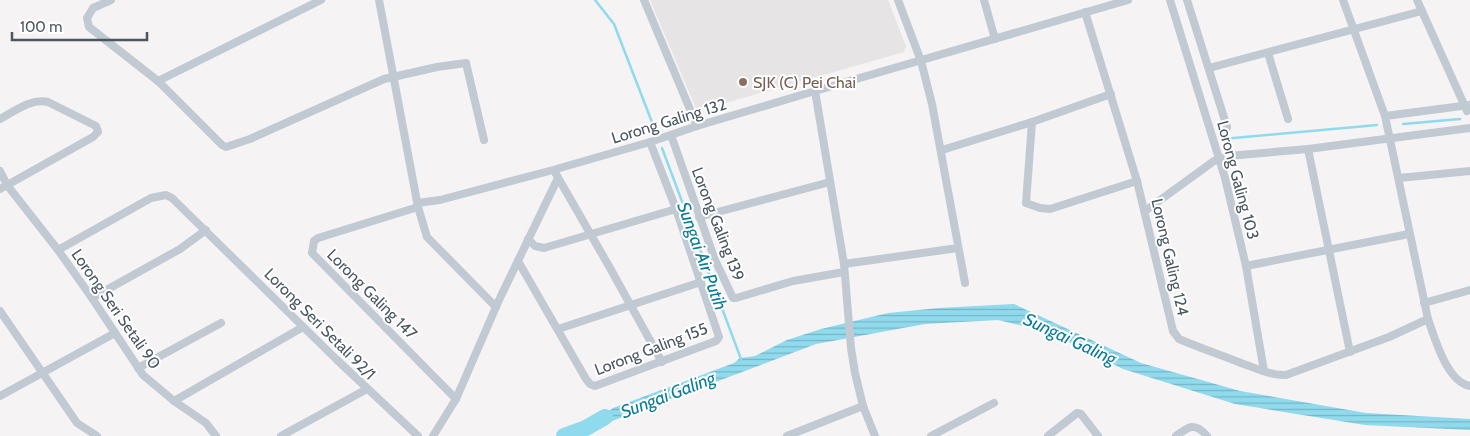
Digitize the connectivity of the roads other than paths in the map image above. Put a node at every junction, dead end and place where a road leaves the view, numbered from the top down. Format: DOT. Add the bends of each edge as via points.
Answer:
graph roads {
  1 [pos="111,0"];
  2 [pos="321,0"];
  3 [pos="379,0"];
  4 [pos="644,0"];
  5 [pos="898,0"];
  6 [pos="984,0"];
  7 [pos="1128,0"];
  8 [pos="1170,0"];
  9 [pos="1187,0"];
  10 [pos="1343,0"];
  11 [pos="1418,0"];
  12 [pos="1422,11"];
  13 [pos="1085,12"];
  14 [pos="1355,29"];
  15 [pos="995,39"];
  16 [pos="1268,53"];
  17 [pos="921,61"];
  18 [pos="1209,68"];
  19 [pos="393,76"];
  20 [pos="158,80"];
  21 [pos="815,91"];
  22 [pos="1111,94"];
  23 [pos="1468,108"];
  24 [pos="1385,116"];
  25 [pos="0,119"];
  26 [pos="1288,119"];
  27 [pos="1032,122"];
  28 [pos="697,126"];
  29 [pos="1227,126"];
  30 [pos="1470,128"];
  31 [pos="671,135"];
  32 [pos="1390,137"];
  33 [pos="484,140"];
  34 [pos="650,142"];
  35 [pos="1308,149"];
  36 [pos="942,150"];
  37 [pos="1220,158"];
  38 [pos="553,170"];
  39 [pos="0,171"];
  40 [pos="1470,171"];
  41 [pos="558,178"];
  42 [pos="1398,178"];
  43 [pos="1137,181"];
  44 [pos="830,182"];
  45 [pos="4,187"];
  46 [pos="418,205"];
  47 [pos="676,209"];
  48 [pos="1145,211"];
  49 [pos="699,217"];
  50 [pos="206,230"];
  51 [pos="590,233"];
  52 [pos="1409,234"];
  53 [pos="528,239"];
  54 [pos="958,248"];
  55 [pos="58,250"];
  56 [pos="1328,250"];
  57 [pos="518,261"];
  58 [pos="1246,266"];
  59 [pos="844,268"];
  60 [pos="701,282"];
  61 [pos="965,283"];
  62 [pos="1470,290"];
  63 [pos="92,298"];
  64 [pos="1424,303"];
  65 [pos="631,306"];
  66 [pos="496,307"];
  67 [pos="0,311"];
  68 [pos="1428,319"];
  69 [pos="221,324"];
  70 [pos="303,327"];
  71 [pos="558,329"];
  72 [pos="115,333"];
  73 [pos="1350,352"];
  74 [pos="662,362"];
  75 [pos="138,368"];
  76 [pos="1264,371"];
  77 [pos="42,372"];
  78 [pos="1470,386"];
  79 [pos="367,389"];
  80 [pos="0,396"];
  81 [pos="456,399"];
  82 [pos="174,401"];
  83 [pos="994,403"];
  84 [pos="863,406"];
  85 [pos="96,436"];
  86 [pos="216,436"];
  87 [pos="281,436"];
  88 [pos="418,436"];
  89 [pos="433,436"];
  90 [pos="787,436"];
  91 [pos="875,436"];
  92 [pos="931,436"];
  93 [pos="1048,436"];
  94 [pos="1098,436"];
  95 [pos="1176,436"];
  96 [pos="1207,436"];
  1 -- 20 [label="street" via="94,8 88,18 89,26"];
  2 -- 20 [label="street"];
  3 -- 19 [label="street"];
  4 -- 28 [label="street"];
  5 -- 17 [label="street"];
  6 -- 15 [label="street"];
  7 -- 13 [label="street, Lorong Galing 132"];
  8 -- 37 [label="street, Lorong Galing 103"];
  9 -- 18 [label="street"];
  10 -- 14 [label="street"];
  11 -- 12 [label="street"];
  12 -- 14 [label="street"];
  12 -- 23 [label="street"];
  13 -- 15 [label="street, Lorong Galing 132"];
  13 -- 22 [label="street, Lorong Galing 124"];
  14 -- 16 [label="street"];
  14 -- 24 [label="street"];
  15 -- 17 [label="street, Lorong Galing 132"];
  16 -- 18 [label="street"];
  16 -- 26 [label="street"];
  17 -- 21 [label="street, Lorong Galing 132"];
  17 -- 36 [label="street"];
  18 -- 29 [label="street"];
  19 -- 20 [label="street" via="226,147"];
  19 -- 33 [label="street" via="466,63"];
  19 -- 46 [label="street"];
  21 -- 28 [label="street, Lorong Galing 132"];
  21 -- 44 [label="street"];
  22 -- 27 [label="street"];
  22 -- 43 [label="street, Lorong Galing 124"];
  23 -- 24 [label="street"];
  24 -- 32 [label="street"];
  25 -- 45 [label="street" via="41,100 96,126 98,132"];
  27 -- 36 [label="street"];
  27 -- 43 [label="street" via="1026,203 1050,209"];
  28 -- 31 [label="street, Lorong Galing 132"];
  30 -- 32 [label="street"];
  31 -- 34 [label="street, Lorong Galing 132"];
  31 -- 49 [label="street, Lorong Galing 139"];
  32 -- 35 [label="street"];
  32 -- 42 [label="street"];
  34 -- 38 [label="street, Lorong Galing 132"];
  34 -- 47 [label="street, Lorong Galing 155"];
  35 -- 37 [label="street"];
  35 -- 56 [label="street"];
  36 -- 54 [label="street"];
  37 -- 48 [label="street"];
  37 -- 58 [label="street, Lorong Galing 103"];
  38 -- 41 [label="street"];
  38 -- 46 [label="street, Lorong Galing 132"];
  39 -- 45 [label="street, Lorong Seri Setali 90"];
  40 -- 42 [label="street"];
  41 -- 51 [label="street"];
  41 -- 53 [label="street"];
  42 -- 52 [label="street"];
  43 -- 48 [label="street, Lorong Galing 124"];
  44 -- 49 [label="street"];
  44 -- 59 [label="street"];
  45 -- 55 [label="street, Lorong Seri Setali 90"];
  46 -- 66 [label="street" via="427,237"];
  46 -- 81 [label="street, Lorong Galing 147" via="318,238 314,241 312,253"];
  47 -- 51 [label="street"];
  47 -- 60 [label="street, Lorong Galing 155"];
  48 -- 76 [label="street, Lorong Galing 124" via="1176,336"];
  49 -- 59 [label="street, Lorong Galing 139" via="733,298"];
  50 -- 55 [label="street, Lorong Seri Setali 92/1" via="172,198 160,196"];
  50 -- 63 [label="street" via="180,249"];
  50 -- 70 [label="street, Lorong Seri Setali 92/1"];
  51 -- 53 [label="street" via="544,248 535,246"];
  51 -- 65 [label="street"];
  52 -- 56 [label="street"];
  52 -- 64 [label="street"];
  53 -- 57 [label="street"];
  54 -- 59 [label="street"];
  54 -- 61 [label="street"];
  55 -- 63 [label="street, Lorong Seri Setali 90"];
  56 -- 58 [label="street"];
  56 -- 73 [label="street"];
  57 -- 66 [label="street"];
  57 -- 71 [label="street, Lorong Galing 155"];
  58 -- 76 [label="street, Lorong Galing 103"];
  59 -- 84 [label="street" via="854,373"];
  60 -- 65 [label="street"];
  60 -- 74 [label="street, Lorong Galing 155" via="718,340"];
  62 -- 64 [label="street"];
  63 -- 72 [label="street, Lorong Seri Setali 90"];
  64 -- 68 [label="street"];
  65 -- 71 [label="street"];
  65 -- 74 [label="street"];
  66 -- 81 [label="street"];
  67 -- 77 [label="street"];
  68 -- 73 [label="street, Lorong Galing 124"];
  68 -- 78 [label="street" via="1448,367 1460,383"];
  69 -- 75 [label="street"];
  70 -- 79 [label="street, Lorong Seri Setali 92/1"];
  70 -- 82 [label="street"];
  71 -- 74 [label="street, Lorong Galing 155" via="586,379 595,386"];
  72 -- 75 [label="street, Lorong Seri Setali 90"];
  72 -- 77 [label="street"];
  73 -- 76 [label="street, Lorong Galing 124" via="1286,375"];
  75 -- 82 [label="street, Lorong Seri Setali 90" via="147,380"];
  77 -- 80 [label="street"];
  77 -- 85 [label="street" via="77,423"];
  79 -- 87 [label="street"];
  79 -- 88 [label="street, Lorong Seri Setali 92/1"];
  81 -- 89 [label="street"];
  82 -- 86 [label="street, Lorong Seri Setali 90" via="206,423"];
  83 -- 92 [label="street"];
  84 -- 90 [label="street"];
  84 -- 91 [label="street"];
  93 -- 94 [label="street" via="1077,413"];
  95 -- 96 [label="street" via="1195,426"];
}
